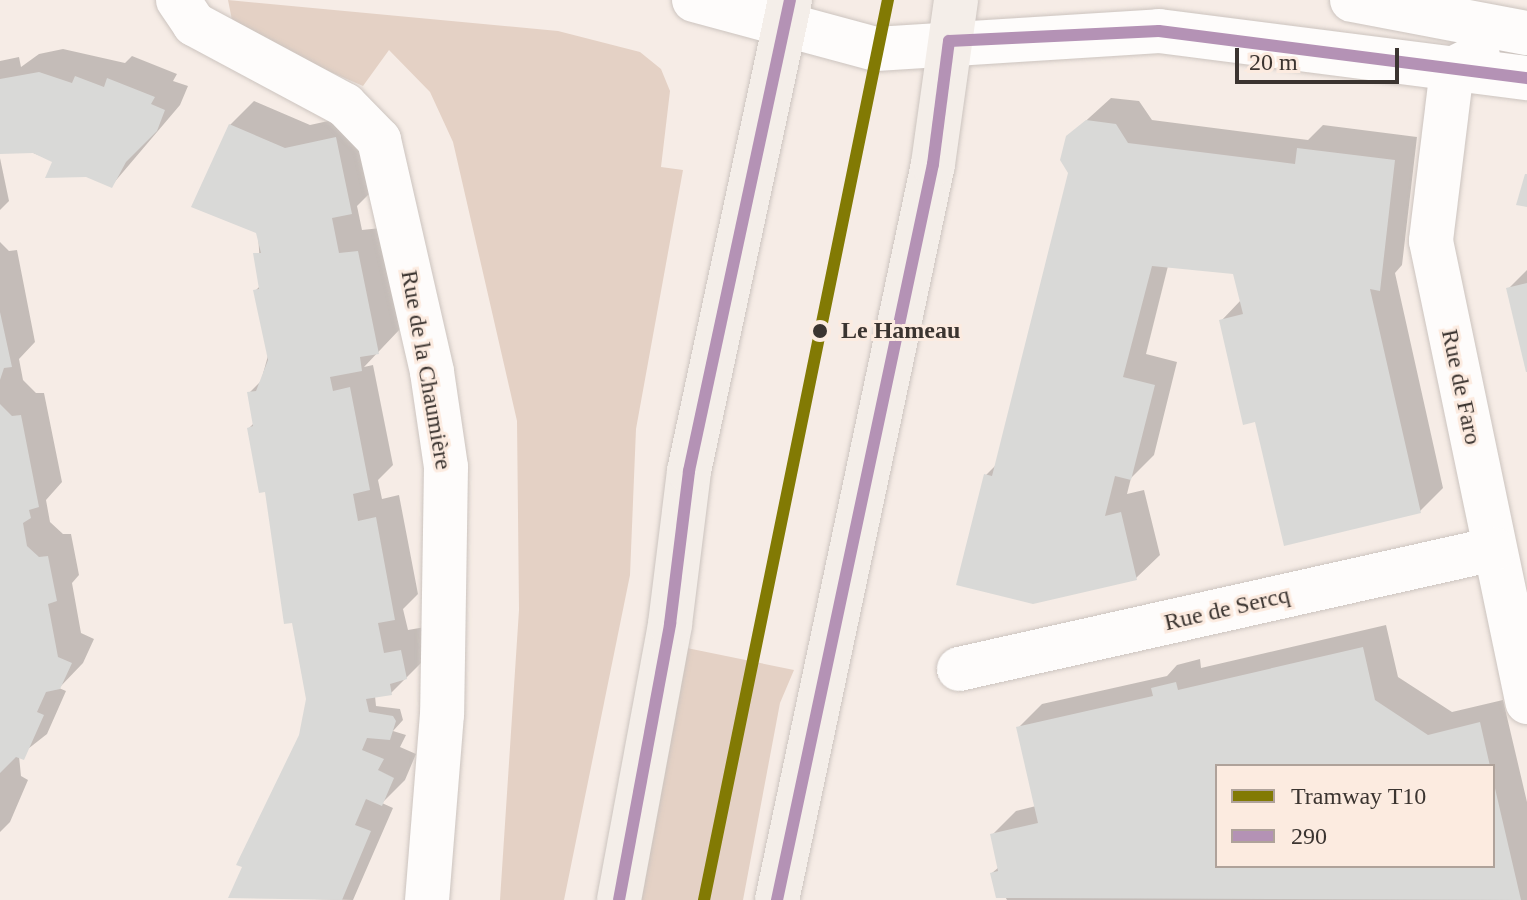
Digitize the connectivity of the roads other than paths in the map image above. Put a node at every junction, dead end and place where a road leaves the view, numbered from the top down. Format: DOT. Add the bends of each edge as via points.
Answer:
graph roads {
  1 [pos="178,0"];
  2 [pos="694,0"];
  3 [pos="1352,0"];
  4 [pos="787,12"];
  5 [pos="952,21"];
  6 [pos="1527,33"];
  7 [pos="1527,52"];
  8 [pos="1452,69"];
  9 [pos="1527,78"];
  10 [pos="1494,549"];
  11 [pos="959,669"];
  12 [pos="1527,702"];
  13 [pos="427,900"];
  14 [pos="619,900"];
  15 [pos="777,900"];
  1 -- 13 [label="street, Rue de la Chaumière" via="204,31 345,105 379,140 432,372 446,467 442,714"];
  2 -- 4 [label="street"];
  3 -- 6 [label="street"];
  4 -- 5 [label="street" via="876,49"];
  4 -- 14 [label="main road" via="689,471 670,624"];
  5 -- 8 [label="street" via="1159,31"];
  5 -- 15 [label="main road" via="933,164"];
  7 -- 8 [label="street" via="1486,52"];
  8 -- 9 [label="street"];
  8 -- 10 [label="street, Rue de Faro" via="1431,241"];
  10 -- 11 [label="street, Rue de Sercq"];
  10 -- 12 [label="street, Rue de Faro"];
}
